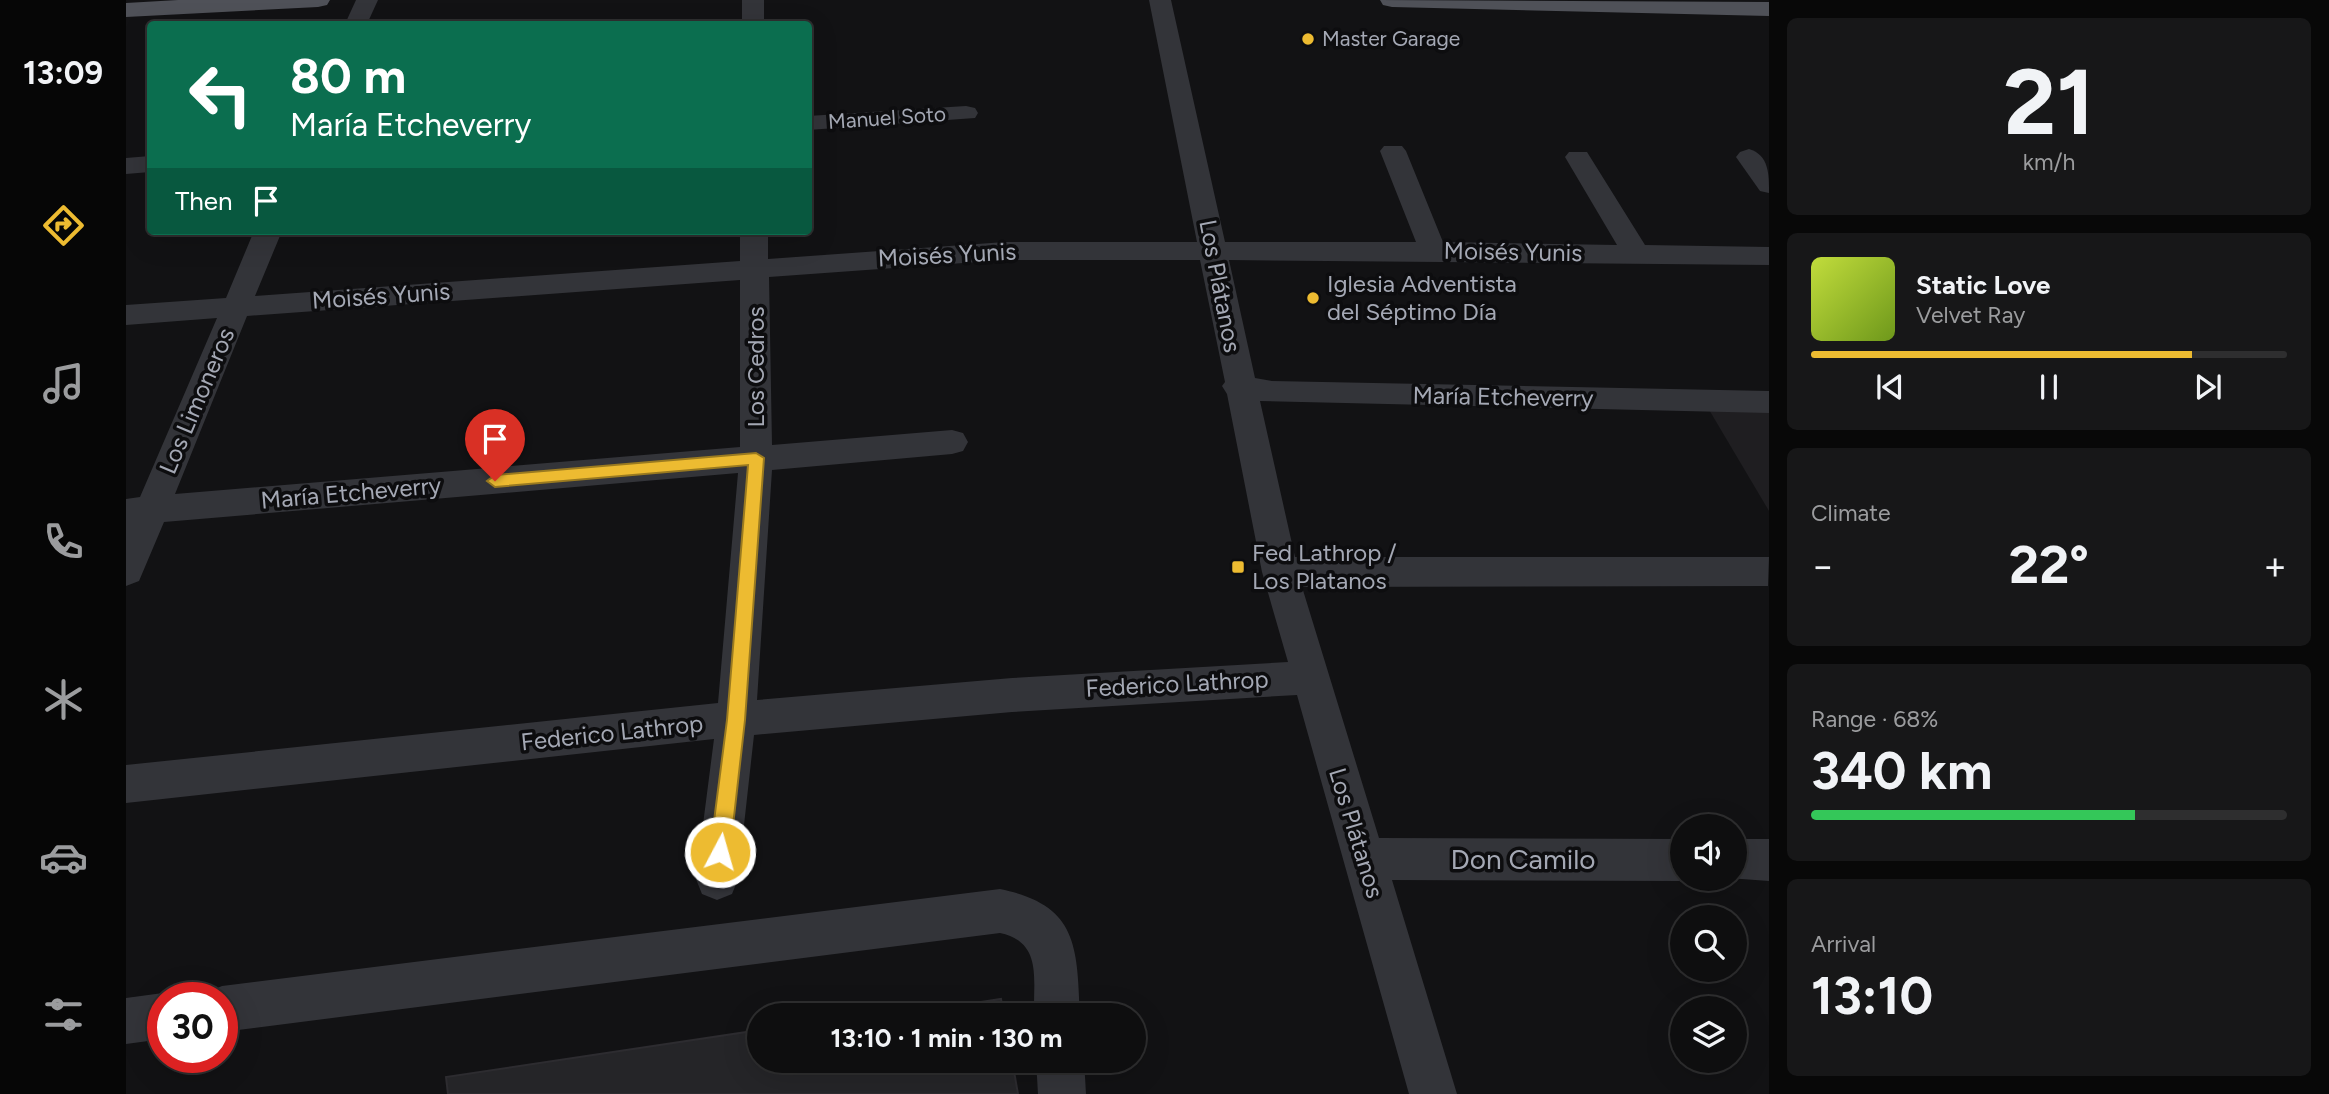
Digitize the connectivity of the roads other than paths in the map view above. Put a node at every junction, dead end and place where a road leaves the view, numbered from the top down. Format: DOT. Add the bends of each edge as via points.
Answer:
graph roads {
  1 [pos="318,0"];
  2 [pos="367,0"];
  3 [pos="753,0"];
  4 [pos="1160,0"];
  5 [pos="1392,0"];
  6 [pos="1485,2"];
  7 [pos="1769,9"];
  8 [pos="126,10"];
  9 [pos="357,21"];
  10 [pos="753,21"];
  11 [pos="966,113"];
  12 [pos="812,123"];
  13 [pos="1393,151"];
  14 [pos="1578,157"];
  15 [pos="1749,157"];
  16 [pos="147,164"];
  17 [pos="126,166"];
  18 [pos="1769,185"];
  19 [pos="266,235"];
  20 [pos="754,235"];
  21 [pos="1214,250"];
  22 [pos="1433,251"];
  23 [pos="1636,254"];
  24 [pos="1769,256"];
  25 [pos="755,268"];
  26 [pos="235,307"];
  27 [pos="126,315"];
  28 [pos="1238,386"];
  29 [pos="1769,402"];
  30 [pos="952,442"];
  31 [pos="756,458"];
  32 [pos="139,511"];
  33 [pos="126,571"];
  34 [pos="1768,571"];
  35 [pos="1280,572"];
  36 [pos="1309,678"];
  37 [pos="736,720"];
  38 [pos="126,784"];
  39 [pos="1363,859"];
  40 [pos="1670,860"];
  41 [pos="1747,860"];
  42 [pos="1769,860"];
  43 [pos="717,879"];
  44 [pos="1056,1003"];
  45 [pos="238,1007"];
  46 [pos="147,1018"];
  47 [pos="126,1021"];
  48 [pos="1061,1073"];
  49 [pos="1062,1094"];
  50 [pos="1433,1094"];
  1 -- 8 [label="main road"];
  2 -- 9 [label="street"];
  3 -- 10 [label="street"];
  4 -- 21 [label="street, Los Plátanos"];
  5 -- 6 [label="main road"];
  6 -- 7 [label="main road"];
  11 -- 12 [label="street, Manuel Soto"];
  13 -- 22 [label="street"];
  14 -- 23 [label="street"];
  15 -- 18 [label="street"];
  16 -- 17 [label="street"];
  19 -- 26 [label="street, Los Limoneros"];
  20 -- 25 [label="street, Los Cedros"];
  21 -- 22 [label="street, Moisés Yunis"];
  21 -- 25 [label="street, Moisés Yunis" via="1004,251"];
  21 -- 28 [label="street, Los Plátanos"];
  22 -- 23 [label="street, Moisés Yunis"];
  23 -- 24 [label="street, Moisés Yunis"];
  25 -- 26 [label="street, Moisés Yunis"];
  25 -- 31 [label="street, Los Cedros"];
  26 -- 27 [label="street, Moisés Yunis"];
  26 -- 32 [label="street, Los Limoneros"];
  28 -- 29 [label="street, María Etcheverry" via="1272,392"];
  28 -- 35 [label="street, Los Plátanos"];
  30 -- 31 [label="street, María Etcheverry"];
  31 -- 32 [label="street, María Etcheverry"];
  31 -- 37 [label="street, Los Cedros"];
  32 -- 33 [label="street, Los Limoneros"];
  34 -- 35 [label="street"];
  35 -- 36 [label="street, Los Plátanos"];
  36 -- 37 [label="street, Federico Lathrop" via="993,695"];
  36 -- 39 [label="street, Los Plátanos"];
  37 -- 38 [label="street, Federico Lathrop"];
  37 -- 43 [label="street, Los Cedros"];
  39 -- 40 [label="street, Don Camilo"];
  39 -- 50 [label="street, Los Plátanos"];
  41 -- 42 [label="street"];
  44 -- 45 [label="street" via="1054,960 1047,937 1036,921 1021,913 1000,911"];
  46 -- 47 [label="street"];
  48 -- 49 [label="street"];
}
